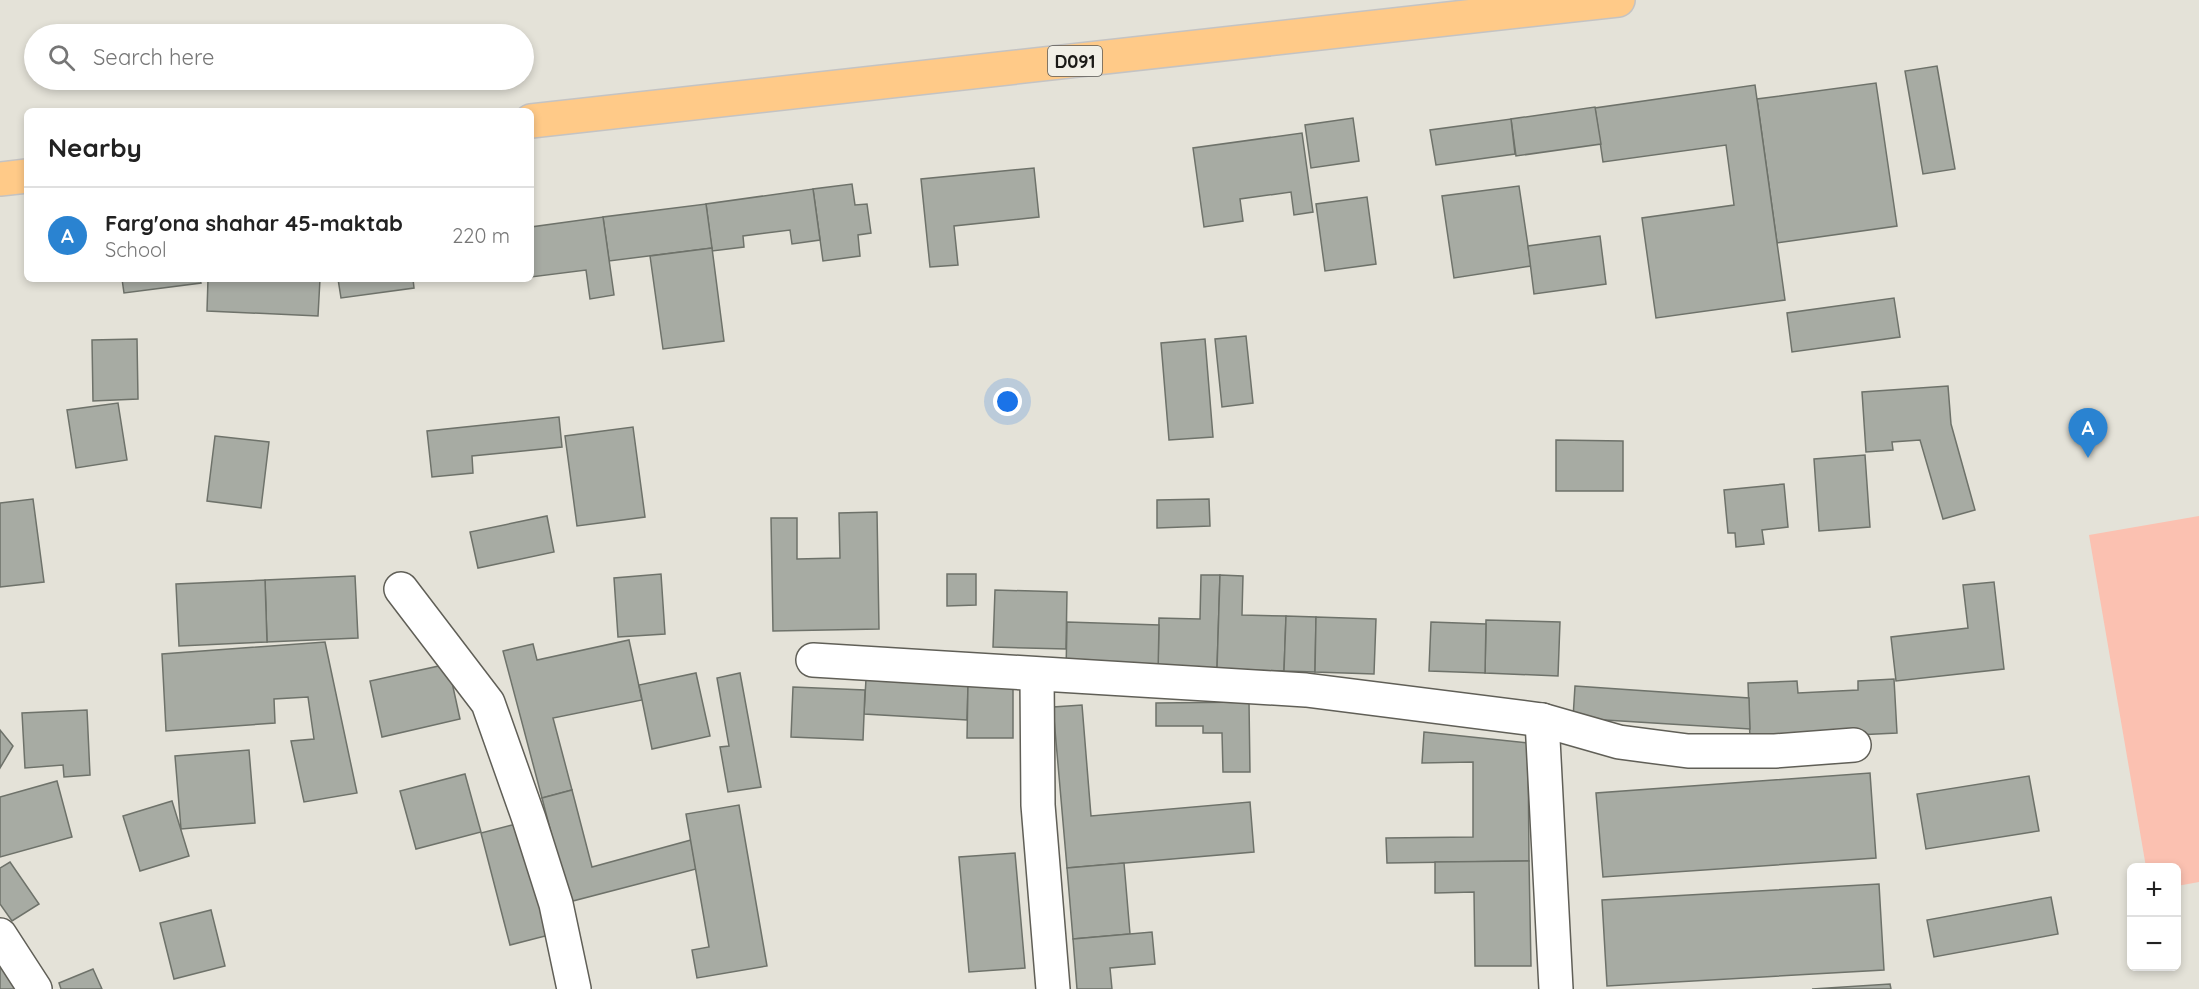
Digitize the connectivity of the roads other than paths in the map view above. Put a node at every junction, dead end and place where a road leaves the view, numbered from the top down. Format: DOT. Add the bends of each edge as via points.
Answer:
graph roads {
  1 [pos="1603,1"];
  2 [pos="1532,5"];
  3 [pos="534,121"];
  4 [pos="24,176"];
  5 [pos="0,179"];
  6 [pos="401,589"];
  7 [pos="813,660"];
  8 [pos="1037,675"];
  9 [pos="1542,720"];
  10 [pos="1854,745"];
  11 [pos="0,935"];
  12 [pos="35,989"];
  13 [pos="574,989"];
  14 [pos="1053,989"];
  15 [pos="1556,989"];
  1 -- 2 [label="main road, D091"];
  2 -- 3 [label="main road, D091"];
  4 -- 5 [label="main road"];
  6 -- 13 [label="street" via="488,703 555,904"];
  7 -- 8 [label="street"];
  8 -- 9 [label="street" via="1306,690"];
  8 -- 14 [label="street" via="1038,805"];
  9 -- 10 [label="street" via="1619,742 1688,751 1775,751"];
  9 -- 15 [label="street"];
  11 -- 12 [label="street"];
}
